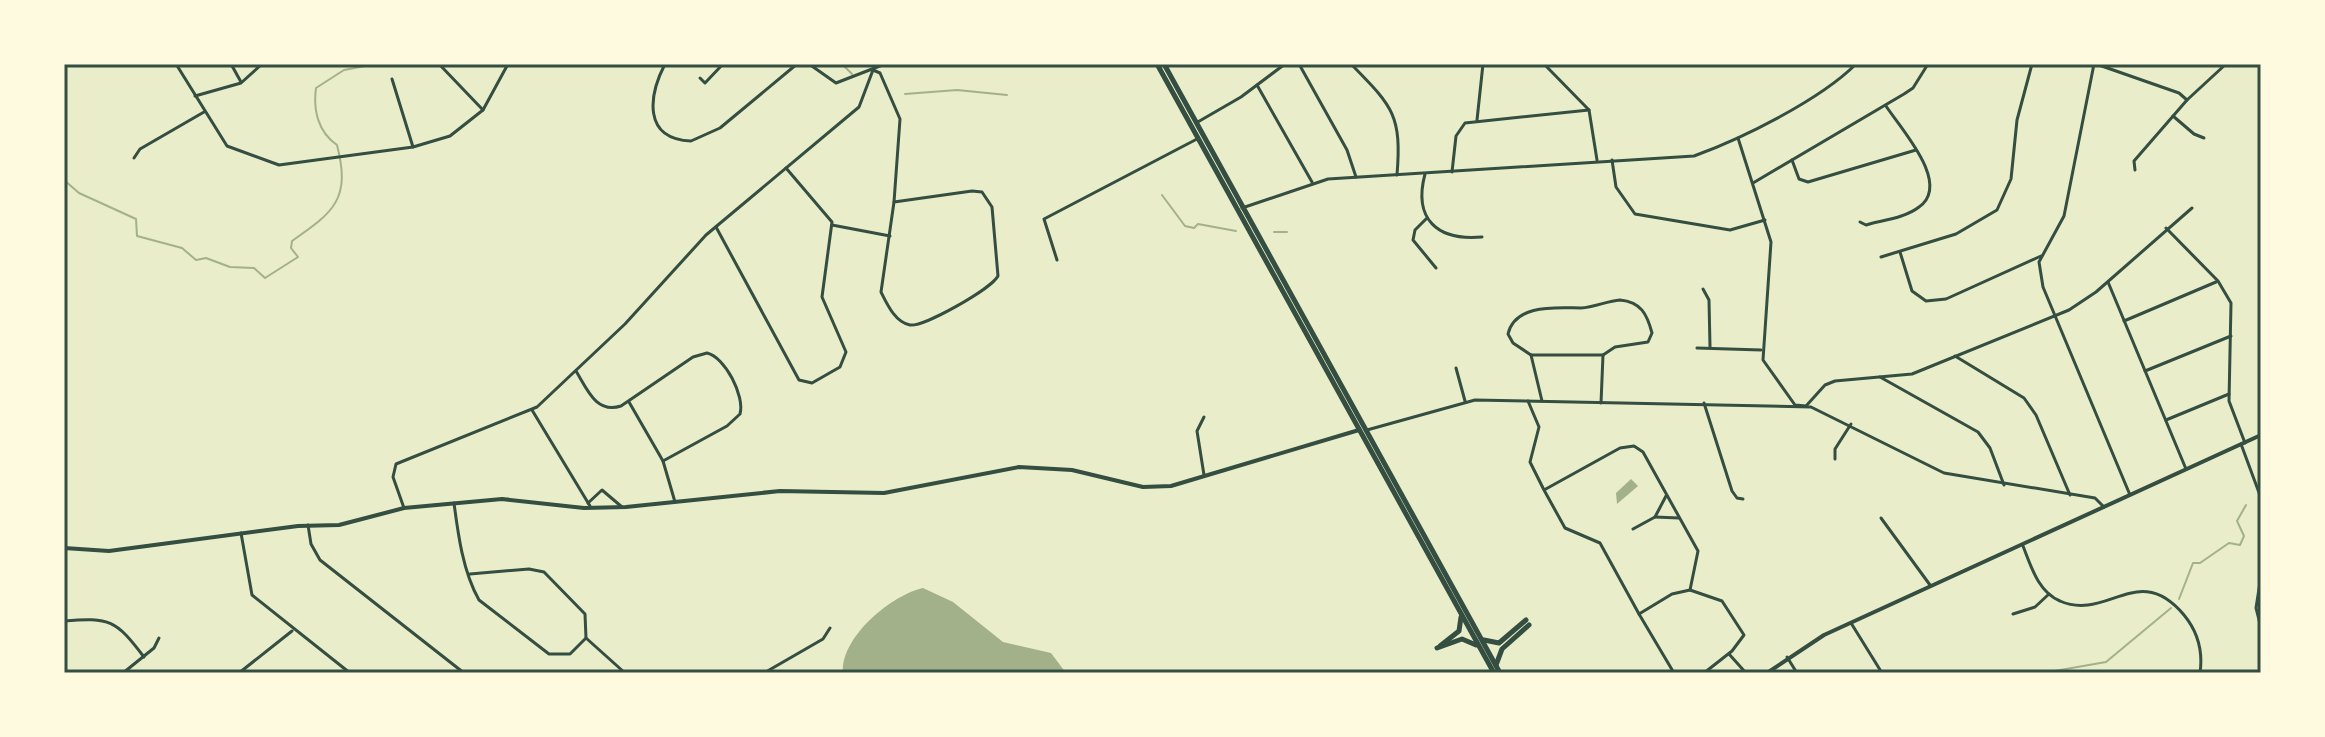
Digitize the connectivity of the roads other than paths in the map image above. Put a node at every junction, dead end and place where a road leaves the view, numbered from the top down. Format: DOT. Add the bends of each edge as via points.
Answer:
graph roads {
  1 [pos="176,64"];
  2 [pos="231,64"];
  3 [pos="262,64"];
  4 [pos="439,64"];
  5 [pos="508,64"];
  6 [pos="665,64"];
  7 [pos="723,64"];
  8 [pos="797,64"];
  9 [pos="809,64"];
  10 [pos="885,64"];
  11 [pos="1157,64"];
  12 [pos="1164,64"];
  13 [pos="1285,64"];
  14 [pos="1299,64"];
  15 [pos="1351,64"];
  16 [pos="1483,64"];
  17 [pos="1544,64"];
  18 [pos="1856,64"];
  19 [pos="1928,64"];
  20 [pos="2032,64"];
  21 [pos="2095,64"];
  22 [pos="2226,64"];
  23 [pos="873,70"];
  24 [pos="700,78"];
  25 [pos="392,79"];
  26 [pos="241,83"];
  27 [pos="1257,85"];
  28 [pos="195,96"];
  29 [pos="2187,100"];
  30 [pos="1886,106"];
  31 [pos="483,110"];
  32 [pos="1589,110"];
  33 [pos="204,112"];
  34 [pos="2173,116"];
  35 [pos="1477,121"];
  36 [pos="1196,123"];
  37 [pos="1198,138"];
  38 [pos="1738,138"];
  39 [pos="2204,138"];
  40 [pos="413,147"];
  41 [pos="1916,150"];
  42 [pos="134,158"];
  43 [pos="1612,160"];
  44 [pos="1792,160"];
  45 [pos="1597,161"];
  46 [pos="786,168"];
  47 [pos="2135,170"];
  48 [pos="1452,172"];
  49 [pos="1425,174"];
  50 [pos="1397,175"];
  51 [pos="1356,177"];
  52 [pos="1312,182"];
  53 [pos="1753,183"];
  54 [pos="894,202"];
  55 [pos="1242,208"];
  56 [pos="2192,208"];
  57 [pos="1427,218"];
  58 [pos="1765,220"];
  59 [pos="1860,222"];
  60 [pos="832,225"];
  61 [pos="716,227"];
  62 [pos="2166,228"];
  63 [pos="890,236"];
  64 [pos="1482,237"];
  65 [pos="1900,252"];
  66 [pos="2041,256"];
  67 [pos="1881,257"];
  68 [pos="1057,260"];
  69 [pos="1436,268"];
  70 [pos="2218,281"];
  71 [pos="2108,282"];
  72 [pos="1703,289"];
  73 [pos="2055,316"];
  74 [pos="2124,321"];
  75 [pos="2232,336"];
  76 [pos="1710,347"];
  77 [pos="1697,348"];
  78 [pos="1762,350"];
  79 [pos="1531,355"];
  80 [pos="1603,355"];
  81 [pos="1955,356"];
  82 [pos="1456,368"];
  83 [pos="576,371"];
  84 [pos="2145,371"];
  85 [pos="1880,377"];
  86 [pos="2229,394"];
  87 [pos="1465,401"];
  88 [pos="1528,401"];
  89 [pos="1542,401"];
  90 [pos="629,402"];
  91 [pos="1601,403"];
  92 [pos="1704,403"];
  93 [pos="1801,407"];
  94 [pos="532,410"];
  95 [pos="1204,417"];
  96 [pos="2166,420"];
  97 [pos="1851,424"];
  98 [pos="1359,430"];
  99 [pos="1367,430"];
  100 [pos="2261,435"];
  101 [pos="2243,444"];
  102 [pos="1835,459"];
  103 [pos="663,461"];
  104 [pos="2186,469"];
  105 [pos="1205,476"];
  106 [pos="2004,485"];
  107 [pos="1544,490"];
  108 [pos="1667,494"];
  109 [pos="2070,495"];
  110 [pos="2130,495"];
  111 [pos="2261,498"];
  112 [pos="1743,499"];
  113 [pos="675,502"];
  114 [pos="454,503"];
  115 [pos="589,505"];
  116 [pos="622,507"];
  117 [pos="404,508"];
  118 [pos="2104,508"];
  119 [pos="1655,517"];
  120 [pos="1680,518"];
  121 [pos="1881,518"];
  122 [pos="308,525"];
  123 [pos="1633,529"];
  124 [pos="241,533"];
  125 [pos="2023,546"];
  126 [pos="64,548"];
  127 [pos="470,574"];
  128 [pos="2261,576"];
  129 [pos="1931,587"];
  130 [pos="1690,590"];
  131 [pos="2049,594"];
  132 [pos="1461,612"];
  133 [pos="1639,614"];
  134 [pos="2013,614"];
  135 [pos="64,621"];
  136 [pos="1851,623"];
  137 [pos="830,628"];
  138 [pos="2261,628"];
  139 [pos="293,630"];
  140 [pos="1480,637"];
  141 [pos="159,638"];
  142 [pos="586,638"];
  143 [pos="1481,650"];
  144 [pos="1729,654"];
  145 [pos="144,657"];
  146 [pos="1787,657"];
  147 [pos="777,666"];
  148 [pos="1495,670"];
  149 [pos="123,673"];
  150 [pos="239,673"];
  151 [pos="350,673"];
  152 [pos="464,673"];
  153 [pos="625,673"];
  154 [pos="764,673"];
  155 [pos="780,673"];
  156 [pos="1500,673"];
  157 [pos="1674,673"];
  158 [pos="1704,673"];
  159 [pos="1746,673"];
  160 [pos="1767,673"];
  161 [pos="1797,673"];
  162 [pos="1882,673"];
  163 [pos="2200,673"];
  1 -- 28 [label="street"];
  2 -- 26 [label="street"];
  3 -- 26 [label="street"];
  4 -- 31 [label="street"];
  5 -- 31 [label="street"];
  6 -- 8 [label="street" via="652,109 665,131 687,141 715,131"];
  7 -- 24 [label="street" via="705,83"];
  9 -- 23 [label="street" via="836,83"];
  10 -- 23 [label="street"];
  11 -- 37 [label="highway"];
  12 -- 36 [label="highway"];
  13 -- 27 [label="street"];
  14 -- 51 [label="street" via="1348,152"];
  15 -- 50 [label="street" via="1382,96 1398,126"];
  16 -- 35 [label="street"];
  17 -- 32 [label="street"];
  18 -- 38 [label="street" via="1836,82"];
  19 -- 30 [label="street" via="1913,88"];
  20 -- 65 [label="street" via="2003,203 1982,221"];
  21 -- 29 [label="street"];
  21 -- 66 [label="street" via="2064,216"];
  22 -- 29 [label="street"];
  23 -- 46 [label="street" via="859,107"];
  23 -- 54 [label="street" via="880,73 900,119"];
  25 -- 40 [label="street"];
  26 -- 28 [label="street"];
  27 -- 36 [label="street"];
  27 -- 52 [label="street"];
  28 -- 33 [label="street"];
  29 -- 34 [label="street"];
  30 -- 41 [label="street"];
  30 -- 44 [label="street"];
  31 -- 40 [label="street" via="450,136"];
  32 -- 35 [label="street"];
  32 -- 45 [label="street"];
  33 -- 40 [label="street" via="227,146 280,165"];
  33 -- 42 [label="street" via="140,149"];
  34 -- 39 [label="street"];
  34 -- 47 [label="street" via="2134,161"];
  35 -- 48 [label="street" via="1458,130"];
  36 -- 55 [label="highway"];
  37 -- 68 [label="street" via="1044,219"];
  37 -- 98 [label="highway"];
  38 -- 43 [label="street" via="1685,158"];
  38 -- 53 [label="street"];
  41 -- 44 [label="street" via="1807,183 1799,179"];
  41 -- 59 [label="street" via="1931,179 1926,201 1909,213 1866,225"];
  43 -- 45 [label="street"];
  43 -- 58 [label="street" via="1616,187 1639,216 1730,230"];
  44 -- 53 [label="street"];
  45 -- 48 [label="street"];
  46 -- 60 [label="street"];
  46 -- 61 [label="street"];
  48 -- 49 [label="street"];
  49 -- 50 [label="street"];
  49 -- 57 [label="street" via="1420,198"];
  50 -- 51 [label="street"];
  51 -- 52 [label="street"];
  52 -- 55 [label="street"];
  53 -- 58 [label="street"];
  54 -- 63 [label="street"];
  54 -- 63 [label="street" via="982,192 992,207 998,276 984,290 928,321 913,326 902,322 881,292"];
  55 -- 99 [label="highway"];
  56 -- 62 [label="street"];
  57 -- 64 [label="street" via="1450,235"];
  57 -- 69 [label="street" via="1413,240"];
  58 -- 78 [label="street" via="1771,251"];
  60 -- 61 [label="street" via="822,297 846,358 840,367 807,384 794,374"];
  60 -- 63 [label="street"];
  61 -- 83 [label="street"];
  62 -- 70 [label="street"];
  62 -- 71 [label="street"];
  65 -- 66 [label="street" via="1912,291 1931,302"];
  65 -- 67 [label="street"];
  66 -- 73 [label="street" via="2040,279"];
  70 -- 74 [label="street"];
  70 -- 75 [label="street" via="2231,303"];
  71 -- 73 [label="street"];
  71 -- 74 [label="street"];
  72 -- 76 [label="street" via="1709,300"];
  73 -- 81 [label="street"];
  73 -- 110 [label="street"];
  74 -- 84 [label="street"];
  75 -- 84 [label="street"];
  75 -- 86 [label="street"];
  76 -- 77 [label="street"];
  76 -- 78 [label="street"];
  78 -- 93 [label="street" via="1768,371"];
  79 -- 80 [label="street"];
  79 -- 80 [label="street" via="1513,343 1508,330 1536,310 1620,300 1637,304 1649,323 1650,340"];
  79 -- 89 [label="street"];
  80 -- 91 [label="street"];
  81 -- 85 [label="street" via="1912,374"];
  81 -- 109 [label="street" via="2024,398"];
  82 -- 87 [label="street"];
  83 -- 90 [label="street" via="600,405 615,408"];
  83 -- 94 [label="street"];
  84 -- 96 [label="street"];
  85 -- 93 [label="street" via="1828,383"];
  85 -- 106 [label="street" via="1978,432"];
  86 -- 96 [label="street"];
  86 -- 101 [label="street"];
  87 -- 88 [label="street"];
  87 -- 99 [label="street"];
  88 -- 89 [label="street"];
  88 -- 107 [label="street" via="1539,427 1530,462"];
  89 -- 91 [label="street"];
  90 -- 103 [label="street"];
  90 -- 103 [label="street" via="697,355 711,354 721,362 741,400 740,414"];
  91 -- 92 [label="street"];
  92 -- 93 [label="street"];
  92 -- 112 [label="street" via="1732,491"];
  93 -- 97 [label="street"];
  94 -- 115 [label="street"];
  94 -- 117 [label="street" via="396,464 393,477"];
  95 -- 105 [label="street" via="1197,431"];
  96 -- 104 [label="street"];
  97 -- 102 [label="street" via="1835,449"];
  97 -- 106 [label="street" via="1944,473"];
  98 -- 99 [label="main road"];
  98 -- 105 [label="main road"];
  98 -- 132 [label="highway"];
  99 -- 140 [label="highway"];
  100 -- 101 [label="main road"];
  101 -- 104 [label="main road"];
  101 -- 111 [label="street"];
  103 -- 113 [label="street"];
  104 -- 110 [label="main road"];
  105 -- 113 [label="main road" via="1153,487 1052,467 1019,467 884,493 793,490"];
  106 -- 109 [label="street"];
  107 -- 108 [label="street" via="1630,445 1644,453"];
  107 -- 133 [label="street" via="1565,528 1600,543"];
  108 -- 119 [label="street"];
  108 -- 120 [label="street"];
  109 -- 118 [label="street" via="2097,499"];
  110 -- 118 [label="main road"];
  113 -- 116 [label="main road"];
  114 -- 115 [label="main road" via="502,499"];
  114 -- 117 [label="main road"];
  114 -- 127 [label="street"];
  115 -- 116 [label="main road"];
  115 -- 116 [label="street" via="602,490"];
  117 -- 122 [label="main road" via="339,525"];
  118 -- 125 [label="main road"];
  119 -- 120 [label="street"];
  119 -- 123 [label="street"];
  120 -- 130 [label="street" via="1699,553"];
  121 -- 129 [label="street"];
  122 -- 124 [label="main road"];
  122 -- 152 [label="street" via="320,560"];
  124 -- 126 [label="main road" via="109,551"];
  124 -- 139 [label="street" via="252,595"];
  125 -- 129 [label="main road"];
  125 -- 131 [label="street"];
  127 -- 142 [label="street" via="544,572 585,614"];
  127 -- 142 [label="street" via="479,600 545,651 569,654"];
  128 -- 138 [label="street" via="2256,600"];
  129 -- 136 [label="main road"];
  130 -- 133 [label="street"];
  130 -- 144 [label="street" via="1720,599 1727,607 1744,635"];
  131 -- 134 [label="street" via="2035,607"];
  131 -- 163 [label="street" via="2080,604 2143,590 2162,594 2192,626 2200,648"];
  132 -- 143 [label="highway"];
  132 -- 143 [label="highway" via="1459,631 1437,648 1465,639"];
  133 -- 157 [label="street"];
  135 -- 145 [label="street" via="110,621"];
  136 -- 146 [label="main road"];
  136 -- 162 [label="street"];
  137 -- 147 [label="street" via="823,639"];
  139 -- 150 [label="street"];
  139 -- 151 [label="street"];
  140 -- 148 [label="highway"];
  140 -- 148 [label="highway" via="1499,643 1527,623 1503,647"];
  141 -- 145 [label="street"];
  142 -- 153 [label="street"];
  143 -- 148 [label="highway"];
  144 -- 158 [label="street"];
  144 -- 159 [label="street"];
  145 -- 149 [label="street"];
  146 -- 160 [label="main road"];
  146 -- 161 [label="street"];
  147 -- 154 [label="street"];
  147 -- 155 [label="street"];
  148 -- 156 [label="highway"];
}
